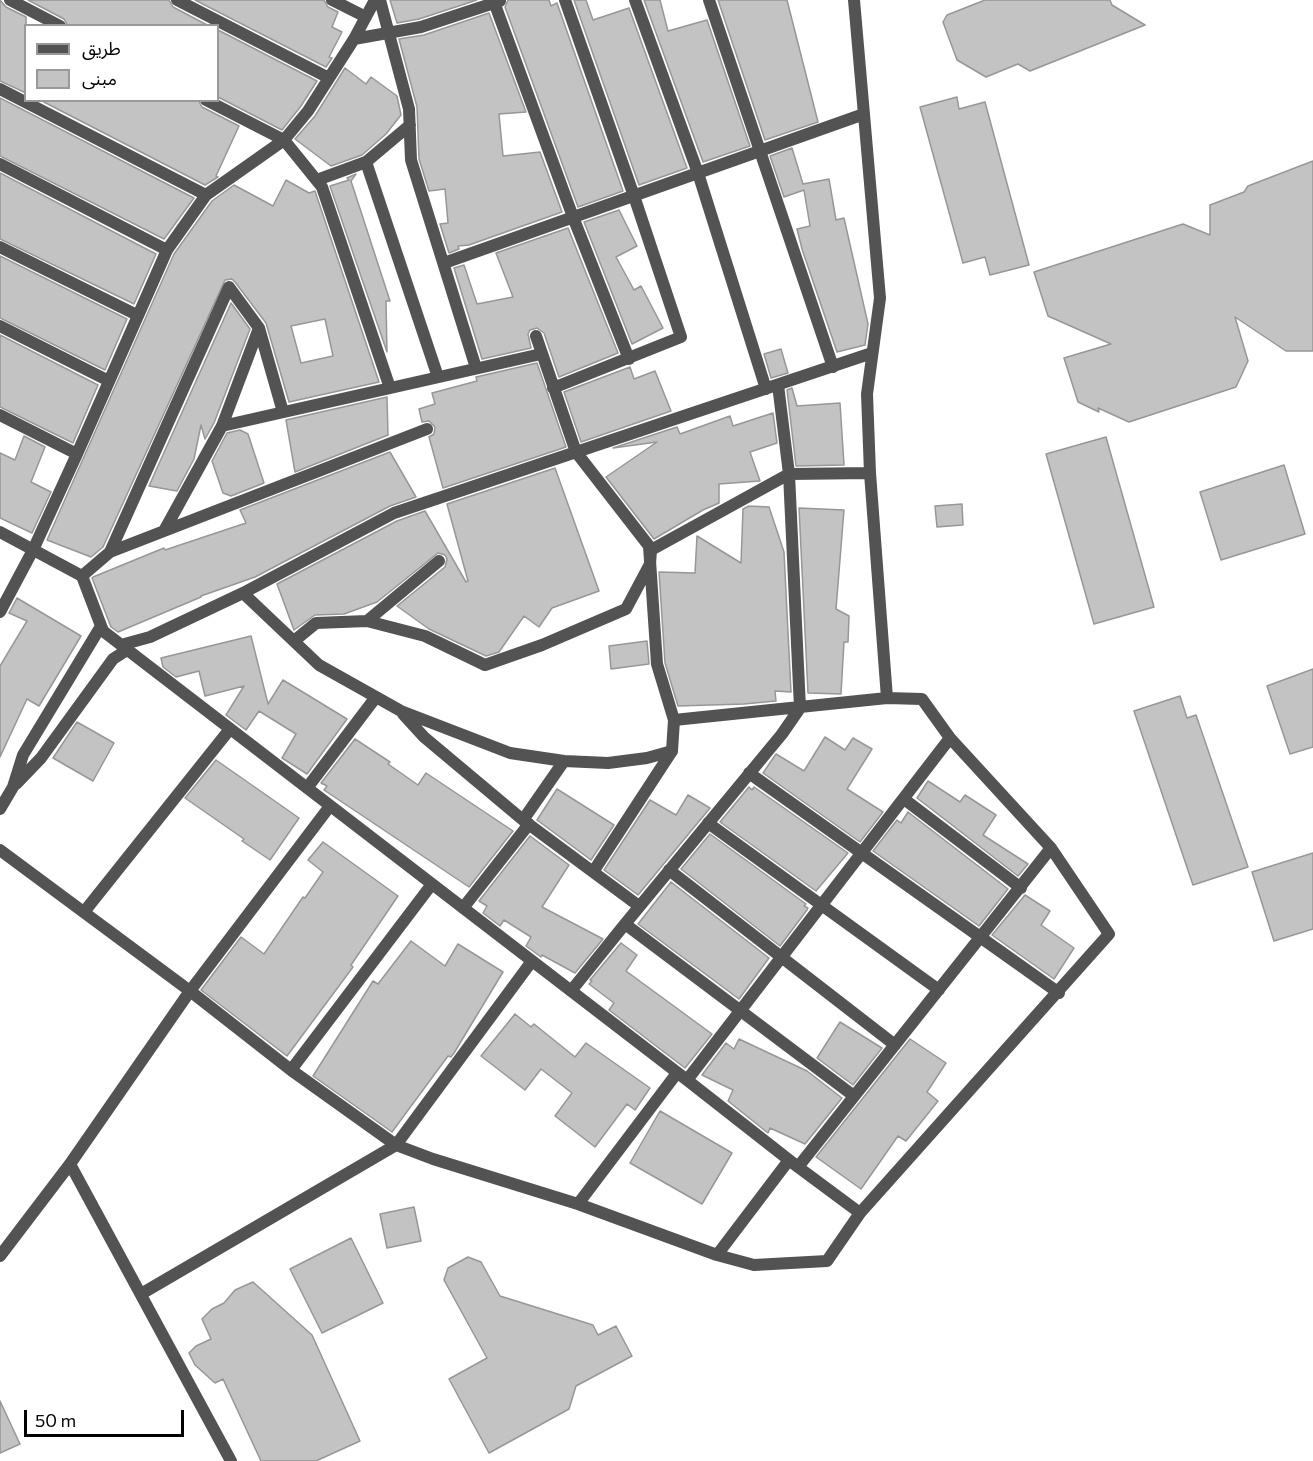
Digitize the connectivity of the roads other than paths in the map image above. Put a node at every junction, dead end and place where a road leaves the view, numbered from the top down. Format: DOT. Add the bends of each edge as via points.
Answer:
graph roads {
  1 [pos="10,0"];
  2 [pos="177,0"];
  3 [pos="332,0"];
  4 [pos="375,0"];
  5 [pos="380,0"];
  6 [pos="565,0"];
  7 [pos="635,0"];
  8 [pos="709,0"];
  9 [pos="854,0"];
  10 [pos="498,1"];
  11 [pos="366,17"];
  12 [pos="56,24"];
  13 [pos="387,33"];
  14 [pos="354,39"];
  15 [pos="329,78"];
  16 [pos="0,89"];
  17 [pos="24,101"];
  18 [pos="25,102"];
  19 [pos="210,102"];
  20 [pos="864,114"];
  21 [pos="410,125"];
  22 [pos="284,140"];
  23 [pos="761,152"];
  24 [pos="366,162"];
  25 [pos="0,164"];
  26 [pos="698,173"];
  27 [pos="317,180"];
  28 [pos="206,195"];
  29 [pos="634,196"];
  30 [pos="573,217"];
  31 [pos="0,247"];
  32 [pos="167,250"];
  33 [pos="444,263"];
  34 [pos="137,315"];
  35 [pos="0,326"];
  36 [pos="259,328"];
  37 [pos="536,336"];
  38 [pos="872,353"];
  39 [pos="541,354"];
  40 [pos="629,359"];
  41 [pos="833,367"];
  42 [pos="476,368"];
  43 [pos="438,377"];
  44 [pos="109,381"];
  45 [pos="772,387"];
  46 [pos="390,388"];
  47 [pos="553,388"];
  48 [pos="283,412"];
  49 [pos="0,415"];
  50 [pos="222,426"];
  51 [pos="427,429"];
  52 [pos="576,452"];
  53 [pos="77,454"];
  54 [pos="870,473"];
  55 [pos="789,474"];
  56 [pos="164,531"];
  57 [pos="0,532"];
  58 [pos="33,550"];
  59 [pos="111,552"];
  60 [pos="439,561"];
  61 [pos="650,564"];
  62 [pos="82,576"];
  63 [pos="243,593"];
  64 [pos="0,612"];
  65 [pos="367,621"];
  66 [pos="101,626"];
  67 [pos="294,641"];
  68 [pos="124,647"];
  69 [pos="376,697"];
  70 [pos="887,698"];
  71 [pos="800,708"];
  72 [pos="401,711"];
  73 [pos="675,720"];
  74 [pos="230,729"];
  75 [pos="950,738"];
  76 [pos="672,751"];
  77 [pos="564,761"];
  78 [pos="749,773"];
  79 [pos="13,787"];
  80 [pos="308,788"];
  81 [pos="904,800"];
  82 [pos="330,806"];
  83 [pos="0,809"];
  84 [pos="526,822"];
  85 [pos="708,823"];
  86 [pos="1051,848"];
  87 [pos="0,850"];
  88 [pos="862,853"];
  89 [pos="669,870"];
  90 [pos="593,872"];
  91 [pos="432,884"];
  92 [pos="1021,888"];
  93 [pos="822,905"];
  94 [pos="639,906"];
  95 [pos="464,908"];
  96 [pos="84,912"];
  97 [pos="625,924"];
  98 [pos="981,938"];
  99 [pos="782,957"];
  100 [pos="532,961"];
  101 [pos="939,990"];
  102 [pos="190,991"];
  103 [pos="571,991"];
  104 [pos="1059,993"];
  105 [pos="740,1011"];
  106 [pos="896,1045"];
  107 [pos="291,1070"];
  108 [pos="682,1076"];
  109 [pos="854,1096"];
  110 [pos="396,1145"];
  111 [pos="70,1164"];
  112 [pos="794,1164"];
  113 [pos="578,1204"];
  114 [pos="860,1213"];
  115 [pos="1,1252"];
  116 [pos="717,1255"];
  117 [pos="141,1294"];
  118 [pos="231,1461"];
  1 -- 12 [label="street"];
  2 -- 15 [label="street"];
  3 -- 11 [label="street"];
  4 -- 11 [label="street"];
  5 -- 13 [label="street"];
  6 -- 29 [label="street"];
  7 -- 26 [label="street"];
  8 -- 23 [label="street"];
  9 -- 20 [label="street"];
  10 -- 13 [label="street" via="421,27"];
  10 -- 30 [label="street"];
  11 -- 14 [label="street"];
  13 -- 14 [label="street"];
  13 -- 21 [label="street"];
  14 -- 15 [label="street"];
  15 -- 22 [label="street"];
  16 -- 17 [label="street"];
  18 -- 28 [label="street"];
  19 -- 22 [label="street"];
  20 -- 23 [label="street"];
  20 -- 38 [label="street" via="880,298"];
  21 -- 24 [label="street"];
  21 -- 33 [label="street" via="411,160"];
  22 -- 27 [label="street"];
  22 -- 28 [label="street"];
  23 -- 26 [label="street"];
  23 -- 41 [label="street"];
  24 -- 27 [label="street"];
  24 -- 43 [label="street"];
  25 -- 32 [label="street"];
  26 -- 29 [label="street"];
  26 -- 45 [label="street"];
  27 -- 46 [label="street"];
  28 -- 32 [label="street"];
  29 -- 30 [label="street"];
  29 -- 40 [label="street" via="681,337"];
  30 -- 33 [label="street"];
  30 -- 40 [label="street"];
  31 -- 34 [label="street"];
  32 -- 34 [label="street"];
  33 -- 42 [label="street"];
  34 -- 44 [label="street"];
  35 -- 44 [label="street"];
  36 -- 48 [label="street"];
  36 -- 50 [label="street"];
  36 -- 59 [label="street" via="229,287"];
  37 -- 39 [label="street"];
  38 -- 41 [label="street"];
  38 -- 54 [label="street" via="867,394"];
  39 -- 42 [label="street"];
  39 -- 47 [label="street"];
  40 -- 47 [label="street"];
  41 -- 45 [label="street"];
  42 -- 43 [label="street"];
  43 -- 46 [label="street"];
  44 -- 53 [label="street"];
  45 -- 52 [label="street"];
  45 -- 55 [label="street"];
  46 -- 48 [label="street"];
  47 -- 52 [label="street"];
  48 -- 50 [label="street"];
  49 -- 53 [label="street"];
  50 -- 56 [label="street"];
  51 -- 56 [label="street"];
  52 -- 61 [label="street" via="649,546"];
  52 -- 63 [label="street" via="394,513"];
  53 -- 58 [label="street"];
  54 -- 55 [label="street"];
  54 -- 70 [label="street"];
  55 -- 61 [label="street" via="651,550"];
  55 -- 71 [label="street"];
  56 -- 59 [label="street"];
  57 -- 58 [label="street"];
  58 -- 62 [label="street"];
  58 -- 64 [label="street"];
  59 -- 62 [label="street"];
  60 -- 65 [label="street"];
  61 -- 65 [label="street" via="626,609 485,665 425,636"];
  61 -- 73 [label="street" via="657,664"];
  62 -- 66 [label="street"];
  63 -- 67 [label="street"];
  63 -- 68 [label="street"];
  65 -- 67 [label="street" via="316,623"];
  66 -- 68 [label="street"];
  66 -- 79 [label="street" via="23,755"];
  67 -- 69 [label="street" via="319,664"];
  68 -- 74 [label="street"];
  68 -- 79 [label="street" via="41,758"];
  69 -- 72 [label="street"];
  69 -- 80 [label="street"];
  70 -- 71 [label="street"];
  70 -- 75 [label="street" via="922,699"];
  71 -- 73 [label="street"];
  71 -- 78 [label="street"];
  72 -- 77 [label="street" via="510,753"];
  72 -- 84 [label="street" via="424,737"];
  73 -- 76 [label="street"];
  74 -- 80 [label="street"];
  74 -- 96 [label="street"];
  75 -- 81 [label="street"];
  75 -- 86 [label="street"];
  76 -- 77 [label="street" via="608,763"];
  76 -- 90 [label="street"];
  77 -- 84 [label="street"];
  78 -- 85 [label="street"];
  78 -- 88 [label="street"];
  79 -- 83 [label="street"];
  80 -- 82 [label="street"];
  81 -- 88 [label="street"];
  81 -- 92 [label="street"];
  82 -- 91 [label="street"];
  82 -- 102 [label="street"];
  84 -- 90 [label="street"];
  84 -- 95 [label="street"];
  85 -- 89 [label="street"];
  85 -- 93 [label="street"];
  86 -- 92 [label="street"];
  86 -- 104 [label="street" via="1109,934"];
  87 -- 96 [label="street"];
  88 -- 93 [label="street"];
  88 -- 98 [label="street"];
  89 -- 94 [label="street"];
  89 -- 99 [label="street"];
  90 -- 94 [label="street"];
  91 -- 95 [label="street"];
  91 -- 107 [label="street"];
  92 -- 98 [label="street"];
  93 -- 99 [label="street"];
  93 -- 101 [label="street"];
  94 -- 97 [label="street"];
  95 -- 100 [label="street"];
  96 -- 102 [label="street"];
  97 -- 103 [label="street"];
  97 -- 105 [label="street"];
  98 -- 101 [label="street"];
  98 -- 104 [label="street"];
  99 -- 105 [label="street"];
  99 -- 106 [label="street"];
  100 -- 103 [label="street"];
  100 -- 110 [label="street"];
  101 -- 106 [label="street"];
  102 -- 107 [label="street"];
  102 -- 111 [label="street"];
  103 -- 108 [label="street"];
  104 -- 114 [label="street"];
  105 -- 108 [label="street"];
  105 -- 109 [label="street"];
  106 -- 109 [label="street"];
  107 -- 110 [label="street"];
  108 -- 112 [label="street"];
  108 -- 113 [label="street"];
  109 -- 112 [label="street"];
  110 -- 113 [label="street"];
  110 -- 117 [label="street"];
  111 -- 115 [label="street"];
  111 -- 117 [label="street"];
  112 -- 114 [label="street"];
  112 -- 116 [label="street"];
  113 -- 116 [label="street"];
  114 -- 116 [label="street" via="826,1261 754,1265"];
  117 -- 118 [label="street"];
}
